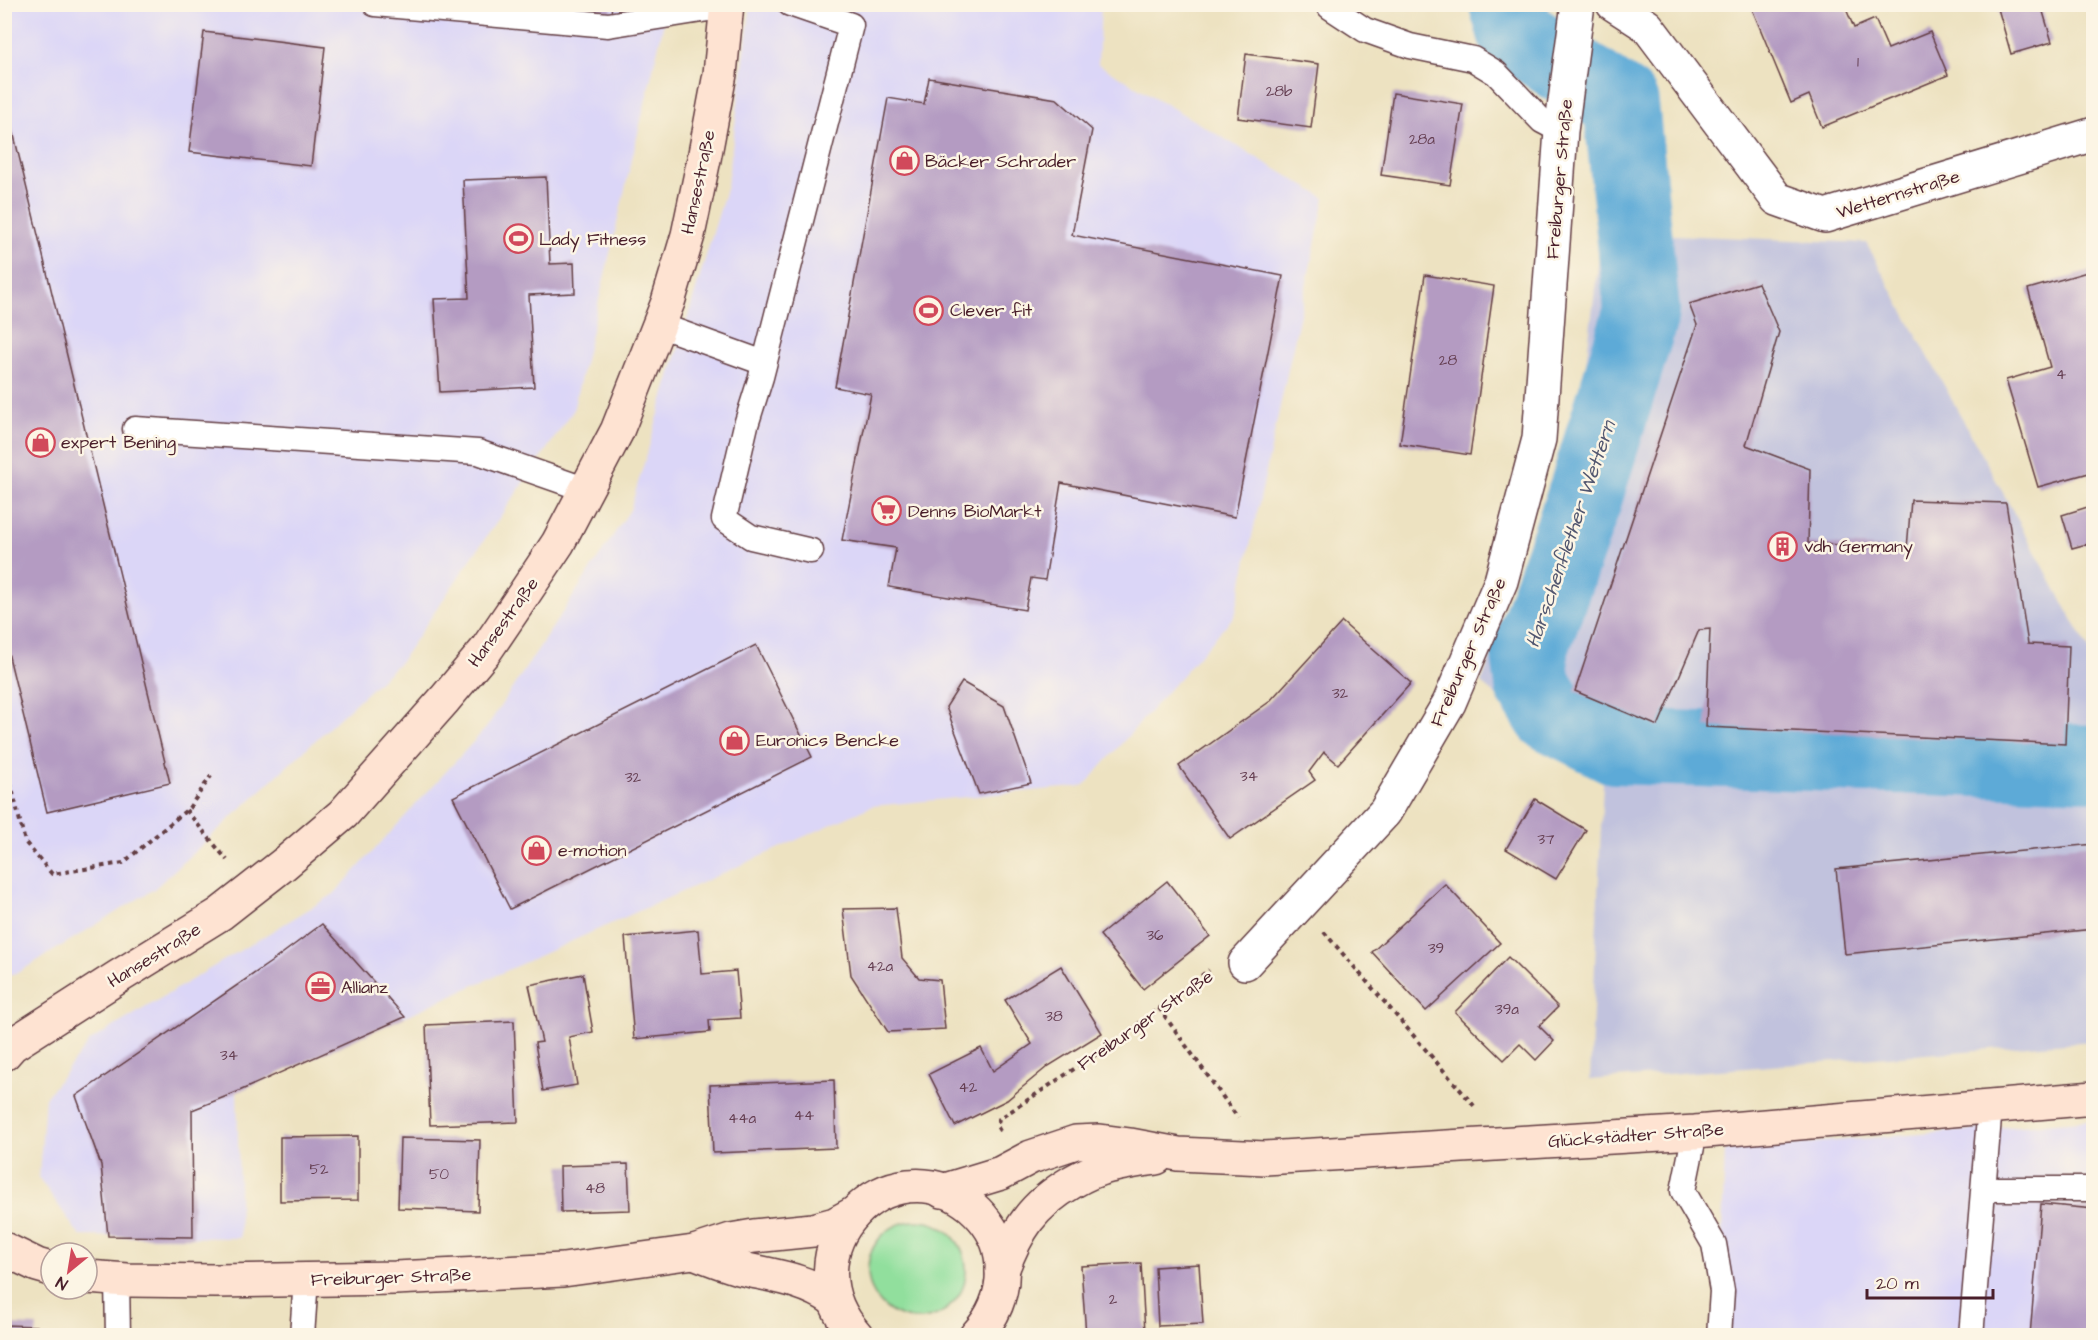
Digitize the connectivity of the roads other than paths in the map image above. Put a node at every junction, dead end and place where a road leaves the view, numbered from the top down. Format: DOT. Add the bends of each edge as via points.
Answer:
graph roads {
  1 [pos="375,4"];
  2 [pos="790,4"];
  3 [pos="1578,4"];
  4 [pos="1613,4"];
  5 [pos="727,5"];
  6 [pos="1330,6"];
  7 [pos="627,13"];
  8 [pos="1561,131"];
  9 [pos="2094,134"];
  10 [pos="659,325"];
  11 [pos="764,363"];
  12 [pos="135,429"];
  13 [pos="587,490"];
  14 [pos="811,551"];
  15 [pos="1245,963"];
  16 [pos="4,1054"];
  17 [pos="2094,1098"];
  18 [pos="1990,1106"];
  19 [pos="1695,1132"];
  20 [pos="1178,1154"];
  21 [pos="1984,1189"];
  22 [pos="2094,1189"];
  23 [pos="942,1191"];
  24 [pos="853,1214"];
  25 [pos="4,1250"];
  26 [pos="694,1252"];
  27 [pos="39,1266"];
  28 [pos="1002,1271"];
  29 [pos="102,1278"];
  30 [pos="306,1279"];
  31 [pos="834,1299"];
  32 [pos="118,1335"];
  33 [pos="302,1335"];
  34 [pos="856,1335"];
  35 [pos="976,1335"];
  36 [pos="1719,1335"];
  37 [pos="1971,1335"];
  1 -- 7 [label="lane" via="608,24"];
  2 -- 11 [label="lane" via="851,25"];
  3 -- 8 [label="street, Freiburger Straße"];
  4 -- 9 [label="street, Wetternstraße" via="1647,26 1777,199 1825,216"];
  5 -- 7 [label="lane"];
  5 -- 10 [label="main road, Hansestraße" via="720,74 688,235"];
  6 -- 8 [label="lane" via="1365,30 1410,46 1473,59 1496,73 1542,121"];
  8 -- 15 [label="street, Freiburger Straße" via="1539,439 1501,581 1449,703 1385,812"];
  10 -- 11 [label="lane"];
  10 -- 13 [label="main road, Hansestraße" via="617,431"];
  11 -- 14 [label="lane" via="724,519 751,537"];
  12 -- 13 [label="lane" via="478,452"];
  13 -- 16 [label="main road, Hansestraße" via="558,543 486,650 343,814 220,914 118,976"];
  17 -- 18 [label="main road, Glückstädter Straße"];
  18 -- 19 [label="main road, Glückstädter Straße"];
  18 -- 21 [label="lane"];
  19 -- 20 [label="main road, Glückstädter Straße" via="1265,1158"];
  19 -- 36 [label="lane" via="1683,1191 1714,1244 1722,1291"];
  20 -- 23 [label="main road, Glückstädter Straße" via="1100,1141 1076,1142 1040,1153 994,1176"];
  20 -- 28 [label="main road, Glückstädter Straße" via="1109,1166 1062,1188 1026,1221"];
  21 -- 22 [label="lane"];
  21 -- 37 [label="lane"];
  23 -- 24 [label="main road" via="925,1187 898,1189 873,1198"];
  23 -- 28 [label="main road" via="966,1203 985,1221 998,1244"];
  24 -- 26 [label="main road, Freiburger Straße" via="813,1230 743,1238"];
  24 -- 31 [label="main road" via="833,1250 830,1274"];
  25 -- 27 [label="main road"];
  26 -- 30 [label="main road, Freiburger Straße" via="563,1270"];
  26 -- 31 [label="main road, Freiburger Straße" via="735,1267 803,1283"];
  28 -- 35 [label="main road" via="996,1305"];
  29 -- 30 [label="main road, Freiburger Straße"];
  29 -- 32 [label="lane"];
  30 -- 33 [label="lane"];
  31 -- 34 [label="main road" via="845,1323"];
}
